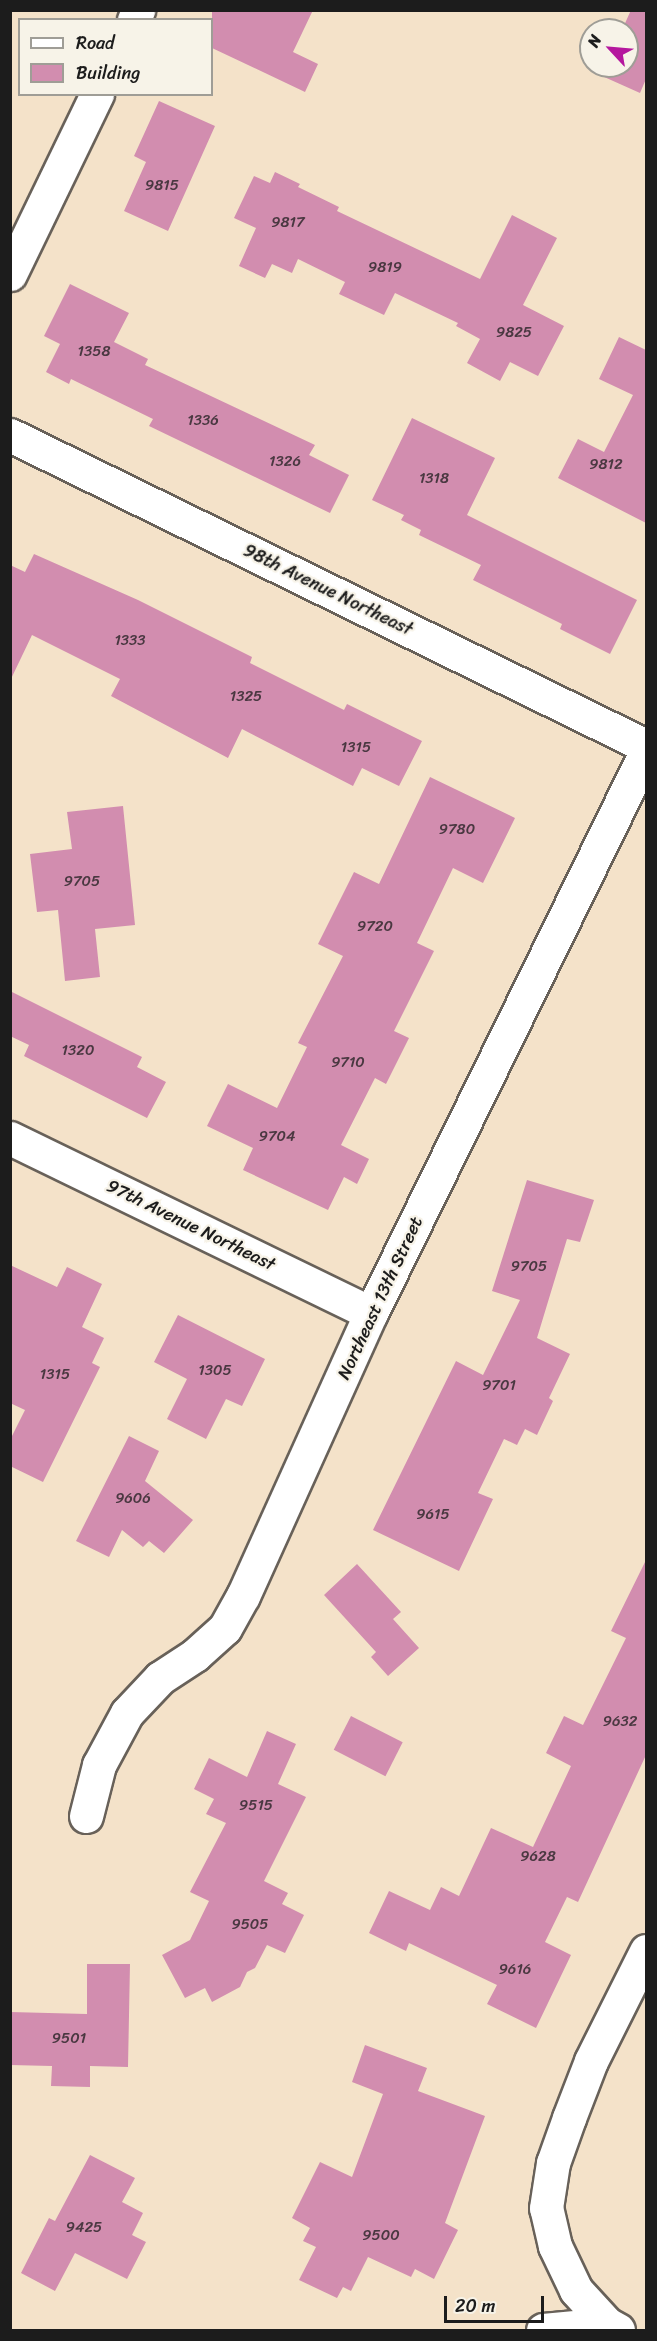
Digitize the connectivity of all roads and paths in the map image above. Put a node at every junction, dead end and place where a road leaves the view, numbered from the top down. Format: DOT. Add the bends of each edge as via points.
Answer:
graph roads {
  1 [pos="96,96"];
  2 [pos="10,274"];
  3 [pos="10,435"];
  4 [pos="646,746"];
  5 [pos="646,752"];
  6 [pos="10,1138"];
  7 [pos="371,1313"];
  8 [pos="86,1816"];
  9 [pos="646,1951"];
  10 [pos="612,2327"];
  11 [pos="543,2331"];
  1 -- 2 [label="street"];
  3 -- 4 [label="street, 98th Avenue Northeast"];
  5 -- 7 [label="street, Northeast 13th Street"];
  6 -- 7 [label="street, 97th Avenue Northeast"];
  7 -- 8 [label="street, Northeast 13th Street" via="230,1620 195,1655 160,1678 128,1713 99,1765"];
  9 -- 10 [label="street" via="591,2061 553,2163 546,2208 555,2246 576,2290"];
  10 -- 11 [label="street"];
}
